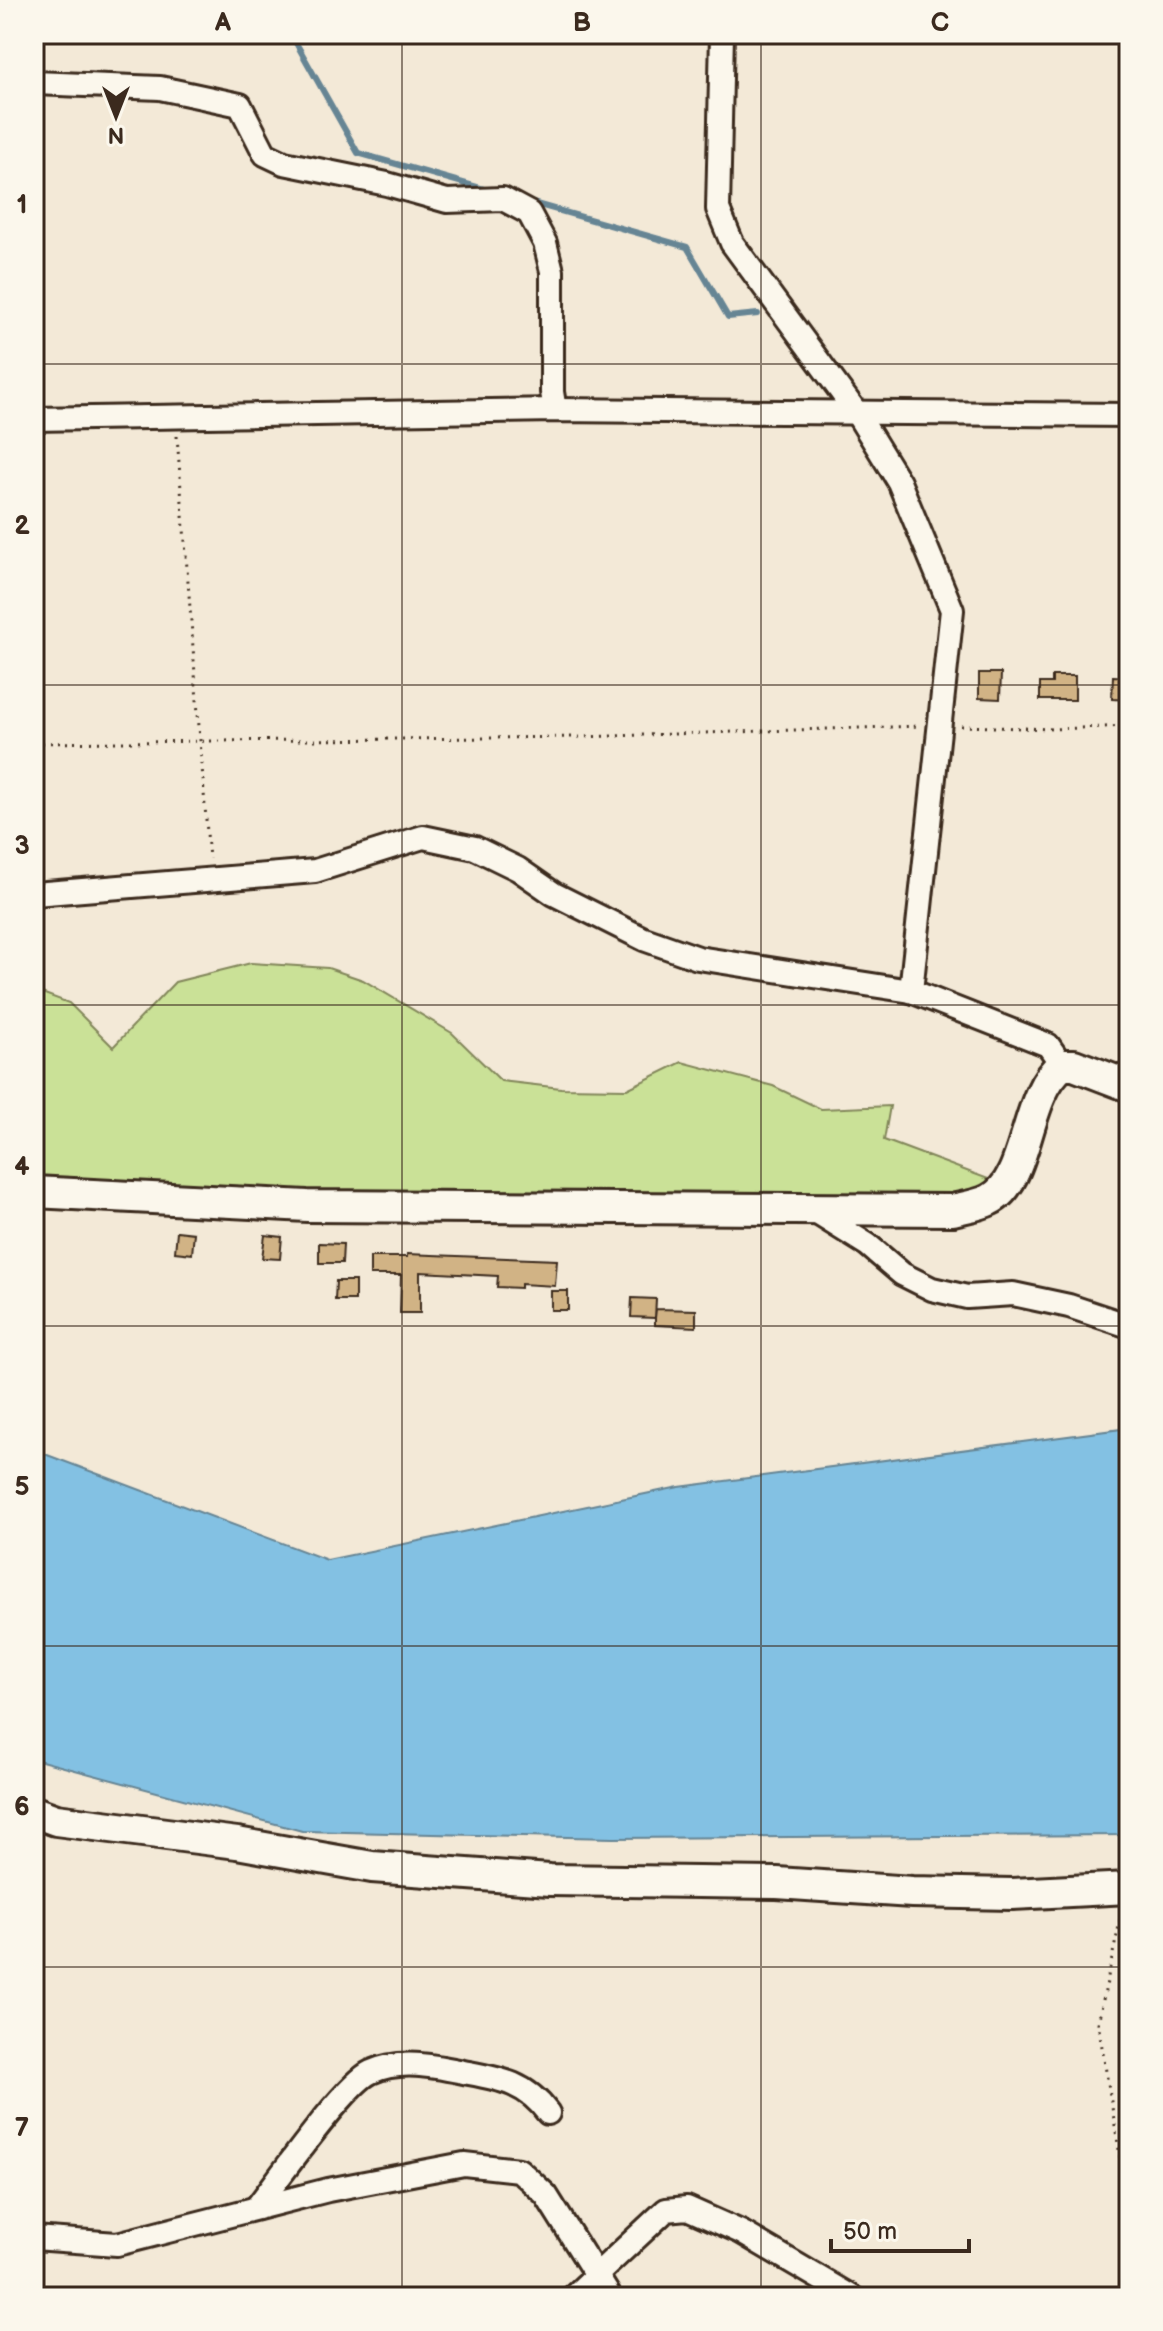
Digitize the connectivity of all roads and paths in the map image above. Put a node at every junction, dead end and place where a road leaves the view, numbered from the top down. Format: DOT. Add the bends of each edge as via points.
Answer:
graph roads {
  1 [pos="722,34"];
  2 [pos="34,83"];
  3 [pos="555,410"];
  4 [pos="856,412"];
  5 [pos="1129,415"];
  6 [pos="176,416"];
  7 [pos="34,419"];
  8 [pos="942,726"];
  9 [pos="1129,726"];
  10 [pos="200,740"];
  11 [pos="34,743"];
  12 [pos="211,879"];
  13 [pos="34,894"];
  14 [pos="911,991"];
  15 [pos="1062,1065"];
  16 [pos="1129,1086"];
  17 [pos="34,1192"];
  18 [pos="812,1210"];
  19 [pos="1129,1326"];
  20 [pos="34,1812"];
  21 [pos="1128,1888"];
  22 [pos="548,2113"];
  23 [pos="1129,2159"];
  24 [pos="1124,2163"];
  25 [pos="256,2208"];
  26 [pos="1129,2210"];
  27 [pos="34,2238"];
  28 [pos="597,2276"];
  29 [pos="573,2297"];
  30 [pos="610,2297"];
  31 [pos="852,2297"];
  1 -- 4 [label="street" via="718,209 732,243"];
  2 -- 3 [label="street" via="160,88 240,105 265,154 284,163 447,201 503,199 529,213 552,271"];
  3 -- 4 [label="street"];
  3 -- 6 [label="street"];
  4 -- 5 [label="street"];
  4 -- 8 [label="street" via="899,482 952,610"];
  6 -- 7 [label="street"];
  6 -- 10 [label="path"];
  8 -- 9 [label="path"];
  8 -- 10 [label="path" via="579,737"];
  8 -- 14 [label="street"];
  10 -- 11 [label="path"];
  10 -- 12 [label="path"];
  12 -- 13 [label="street"];
  12 -- 14 [label="street" via="315,871 423,837 475,848 644,939 698,958"];
  14 -- 15 [label="street" via="1048,1045"];
  15 -- 16 [label="main road"];
  15 -- 18 [label="main road" via="1042,1089 1009,1180 992,1199 953,1210"];
  17 -- 18 [label="main road" via="307,1206"];
  18 -- 19 [label="street" via="932,1289 967,1297 1013,1294"];
  20 -- 21 [label="main road" via="56,1820 372,1867 535,1879 1012,1894"];
  21 -- 24 [label="path" via="1098,2023"];
  22 -- 25 [label="street" via="536,2097 510,2081 419,2064 370,2072 327,2115"];
  23 -- 24 [label="path"];
  24 -- 26 [label="path"];
  25 -- 27 [label="street" via="117,2244"];
  25 -- 28 [label="street" via="464,2164 519,2170 546,2195"];
  28 -- 29 [label="street"];
  28 -- 30 [label="street"];
  28 -- 31 [label="street" via="666,2210 687,2208 741,2232"];
}
